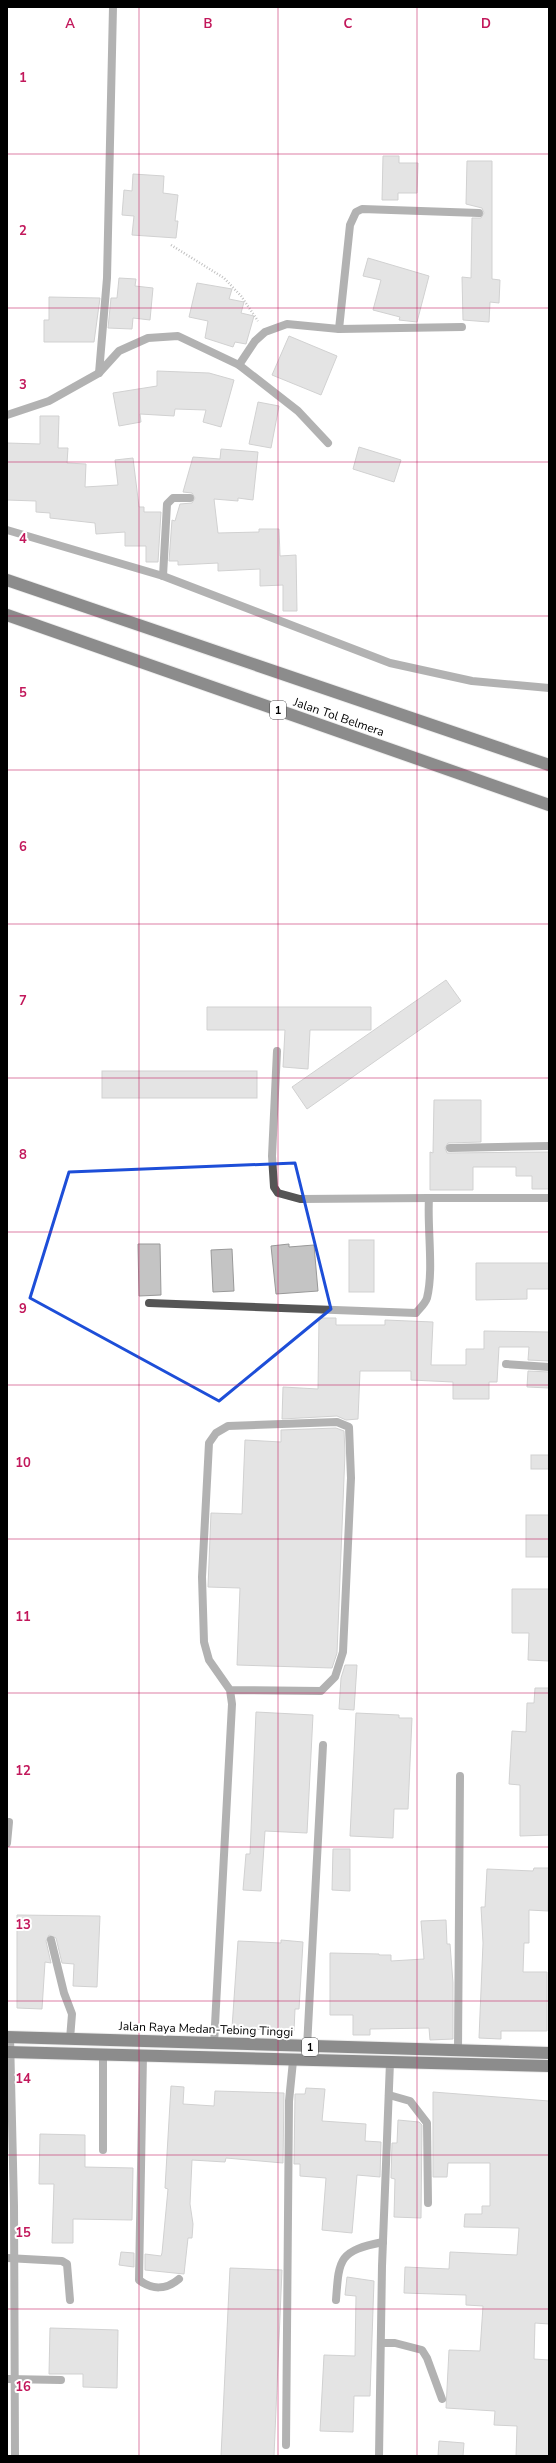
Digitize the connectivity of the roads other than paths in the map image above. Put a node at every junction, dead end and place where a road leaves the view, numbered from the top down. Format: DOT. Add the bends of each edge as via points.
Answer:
graph roads {
  1 [pos="113,7"];
  2 [pos="479,213"];
  3 [pos="462,328"];
  4 [pos="339,329"];
  5 [pos="239,365"];
  6 [pos="98,373"];
  7 [pos="7,415"];
  8 [pos="328,443"];
  9 [pos="190,498"];
  10 [pos="7,530"];
  11 [pos="163,576"];
  12 [pos="7,580"];
  13 [pos="7,615"];
  14 [pos="549,688"];
  15 [pos="549,765"];
  16 [pos="549,805"];
  17 [pos="277,1051"];
  18 [pos="549,1146"];
  19 [pos="450,1148"];
  20 [pos="429,1198"];
  21 [pos="549,1198"];
  22 [pos="149,1303"];
  23 [pos="506,1364"];
  24 [pos="549,1367"];
  25 [pos="230,1690"];
  26 [pos="323,1745"];
  27 [pos="460,1776"];
  28 [pos="9,1822"];
  29 [pos="7,1843"];
  30 [pos="51,1940"];
  31 [pos="8,2037"];
  32 [pos="70,2039"];
  33 [pos="214,2044"];
  34 [pos="307,2047"];
  35 [pos="458,2051"];
  36 [pos="9,2052"];
  37 [pos="549,2053"];
  38 [pos="103,2054"];
  39 [pos="143,2055"];
  40 [pos="293,2060"];
  41 [pos="390,2062"];
  42 [pos="549,2066"];
  43 [pos="389,2095"];
  44 [pos="103,2150"];
  45 [pos="428,2203"];
  46 [pos="383,2242"];
  47 [pos="11,2258"];
  48 [pos="179,2279"];
  49 [pos="70,2300"];
  50 [pos="336,2300"];
  51 [pos="382,2343"];
  52 [pos="11,2379"];
  53 [pos="61,2380"];
  54 [pos="442,2398"];
  55 [pos="286,2444"];
  56 [pos="15,2456"];
  57 [pos="380,2456"];
  1 -- 6 [label="street" via="107,278"];
  2 -- 4 [label="street" via="384,209 362,209 356,212 350,225"];
  3 -- 4 [label="street"];
  4 -- 5 [label="street" via="287,324 265,332 255,340"];
  5 -- 6 [label="street" via="178,336 148,338 119,351"];
  5 -- 8 [label="street" via="298,411"];
  6 -- 7 [label="street" via="49,401"];
  9 -- 11 [label="street" via="173,498 167,504"];
  10 -- 11 [label="street"];
  11 -- 14 [label="street" via="390,662 472,681"];
  12 -- 15 [label="highway, Jalan Tol Belmera"];
  13 -- 16 [label="highway, Jalan Tol Belmera / 1"];
  17 -- 20 [label="street" via="272,1156 274,1188 278,1193 300,1199"];
  18 -- 19 [label="street"];
  20 -- 21 [label="street"];
  20 -- 22 [label="street" via="429,1285 426,1299 416,1313"];
  23 -- 24 [label="street"];
  25 -- 25 [label="street" via="321,1691 335,1677 343,1652 351,1478 349,1427 337,1422 228,1426 216,1433 209,1443 202,1577 204,1642 210,1660"];
  25 -- 33 [label="street" via="232,1704"];
  26 -- 34 [label="street"];
  27 -- 35 [label="street"];
  28 -- 29 [label="street"];
  30 -- 32 [label="street" via="72,2014"];
  31 -- 32 [label="highway, Jalan Raya Medan-Tebing Tinggi / 1"];
  31 -- 36 [label="street"];
  32 -- 33 [label="highway, Jalan Raya Medan-Tebing Tinggi / 1"];
  33 -- 34 [label="highway, Jalan Raya Medan-Tebing Tinggi / 1"];
  34 -- 35 [label="highway, Jalan Raya Medan-Tebing Tinggi / 1"];
  35 -- 37 [label="highway, Jalan Raya Medan-Tebing Tinggi / 1"];
  36 -- 38 [label="highway, 1"];
  36 -- 47 [label="street"];
  38 -- 39 [label="highway, 1"];
  38 -- 44 [label="street"];
  39 -- 40 [label="highway, 1"];
  39 -- 48 [label="street" via="139,2280 148,2286 160,2288 171,2286"];
  40 -- 41 [label="highway, 1"];
  40 -- 55 [label="street" via="289,2101"];
  41 -- 42 [label="highway, 1"];
  41 -- 43 [label="street"];
  43 -- 45 [label="street" via="410,2102 427,2124"];
  43 -- 46 [label="street"];
  46 -- 50 [label="street" via="356,2249 345,2256 339,2267"];
  46 -- 51 [label="street"];
  47 -- 49 [label="street" via="62,2261 67,2264"];
  47 -- 52 [label="street"];
  51 -- 54 [label="street" via="401,2344 422,2350"];
  51 -- 57 [label="street"];
  52 -- 53 [label="street"];
  52 -- 56 [label="street"];
}
